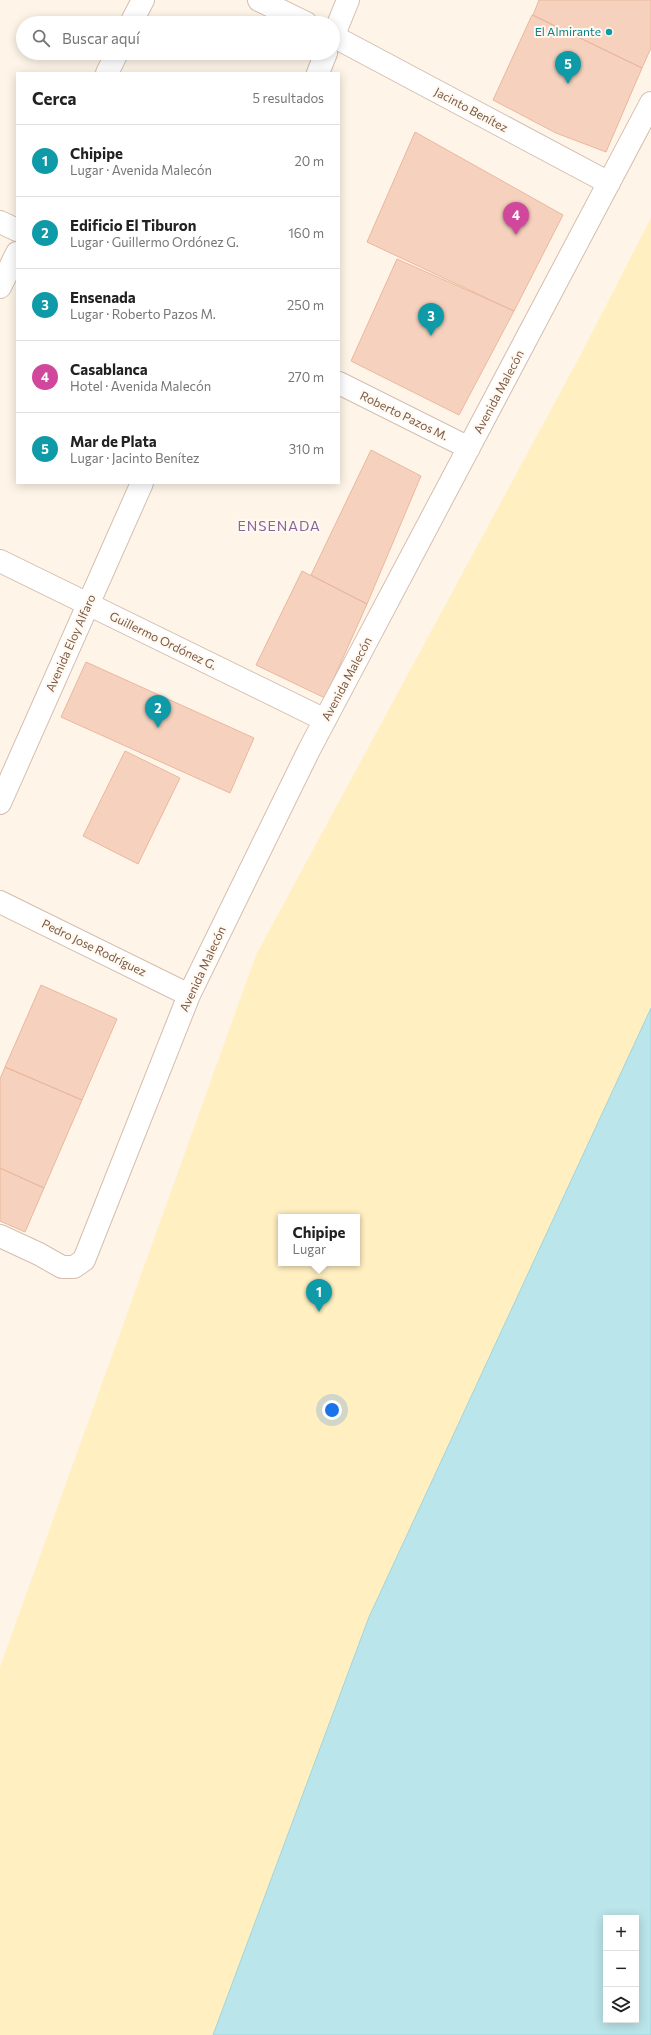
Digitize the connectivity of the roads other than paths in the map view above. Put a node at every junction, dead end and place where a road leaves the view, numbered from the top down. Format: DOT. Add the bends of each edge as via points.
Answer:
graph roads {
  1 [pos="143,0"];
  2 [pos="259,0"];
  3 [pos="348,0"];
  4 [pos="135,16"];
  5 [pos="292,16"];
  6 [pos="340,20"];
  7 [pos="340,41"];
  8 [pos="113,60"];
  9 [pos="323,60"];
  10 [pos="107,72"];
  11 [pos="318,72"];
  12 [pos="651,103"];
  13 [pos="609,183"];
  14 [pos="0,222"];
  15 [pos="16,230"];
  16 [pos="16,255"];
  17 [pos="0,287"];
  18 [pos="340,383"];
  19 [pos="470,448"];
  20 [pos="142,484"];
  21 [pos="0,562"];
  22 [pos="88,604"];
  23 [pos="325,720"];
  24 [pos="0,803"];
  25 [pos="0,902"];
  26 [pos="189,995"];
  27 [pos="0,1236"];
  1 -- 4 [label="street"];
  2 -- 5 [label="street"];
  3 -- 6 [label="street"];
  7 -- 13 [label="street, Jacinto Benítez"];
  8 -- 10 [label="street"];
  9 -- 11 [label="street"];
  12 -- 13 [label="street, Avenida Malecón"];
  13 -- 19 [label="street, Avenida Malecón"];
  14 -- 15 [label="street"];
  16 -- 17 [label="street"];
  18 -- 19 [label="street, Roberto Pazos M."];
  19 -- 23 [label="street, Avenida Malecón"];
  20 -- 22 [label="street, Avenida Eloy Alfaro"];
  21 -- 22 [label="street, Guillermo Ordónez G."];
  22 -- 23 [label="street, Guillermo Ordónez G."];
  22 -- 24 [label="street, Avenida Eloy Alfaro"];
  23 -- 26 [label="street, Avenida Malecón"];
  25 -- 26 [label="street, Pedro Jose Rodríguez"];
  26 -- 27 [label="street, Avenida Malecón" via="84,1260 74,1267 62,1267"];
}
